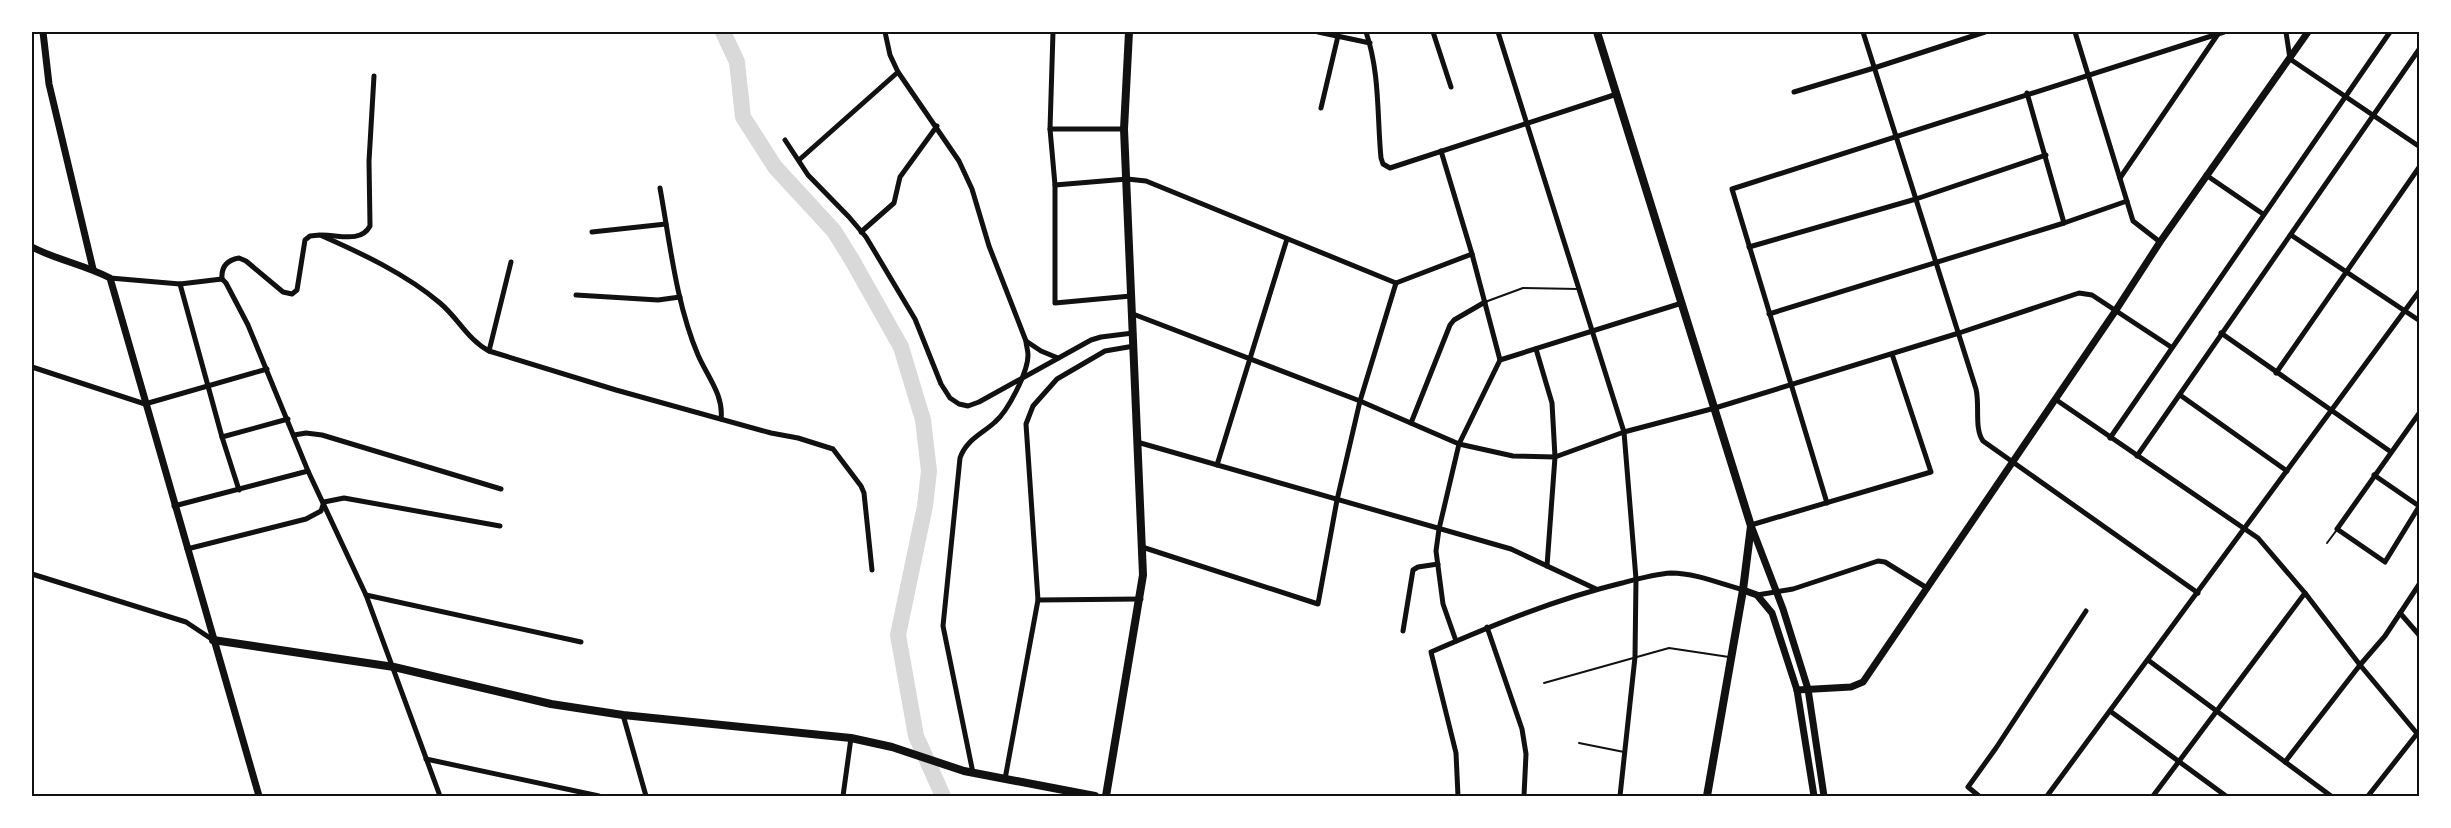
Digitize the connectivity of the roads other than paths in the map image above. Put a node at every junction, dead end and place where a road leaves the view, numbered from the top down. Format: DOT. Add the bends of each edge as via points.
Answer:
graph roads {
  1 [pos="43,32"];
  2 [pos="885,32"];
  3 [pos="1053,32"];
  4 [pos="1129,32"];
  5 [pos="1318,32"];
  6 [pos="1366,32"];
  7 [pos="1433,32"];
  8 [pos="1498,32"];
  9 [pos="1597,32"];
  10 [pos="1863,32"];
  11 [pos="1984,32"];
  12 [pos="2075,32"];
  13 [pos="2221,32"];
  14 [pos="2286,32"];
  15 [pos="2308,32"];
  16 [pos="2390,32"];
  17 [pos="1338,36"];
  18 [pos="1370,43"];
  19 [pos="2420,48"];
  20 [pos="2290,59"];
  21 [pos="2412,59"];
  22 [pos="2420,64"];
  23 [pos="1874,68"];
  24 [pos="898,72"];
  25 [pos="2088,75"];
  26 [pos="374,76"];
  27 [pos="1451,87"];
  28 [pos="1794,92"];
  29 [pos="2027,93"];
  30 [pos="1617,94"];
  31 [pos="2346,97"];
  32 [pos="1321,108"];
  33 [pos="2373,115"];
  34 [pos="1527,124"];
  35 [pos="936,126"];
  36 [pos="1050,129"];
  37 [pos="1124,129"];
  38 [pos="1897,138"];
  39 [pos="785,140"];
  40 [pos="2420,147"];
  41 [pos="1441,151"];
  42 [pos="2046,155"];
  43 [pos="799,160"];
  44 [pos="2420,166"];
  45 [pos="2206,175"];
  46 [pos="2120,178"];
  47 [pos="1127,179"];
  48 [pos="1055,185"];
  49 [pos="660,188"];
  50 [pos="1916,199"];
  51 [pos="2127,201"];
  52 [pos="2264,214"];
  53 [pos="2064,223"];
  54 [pos="666,224"];
  55 [pos="592,232"];
  56 [pos="861,232"];
  57 [pos="320,235"];
  58 [pos="2291,235"];
  59 [pos="1287,239"];
  60 [pos="2160,242"];
  61 [pos="32,247"];
  62 [pos="1749,248"];
  63 [pos="1472,254"];
  64 [pos="511,262"];
  65 [pos="1937,263"];
  66 [pos="93,269"];
  67 [pos="2346,272"];
  68 [pos="110,278"];
  69 [pos="222,279"];
  70 [pos="180,284"];
  71 [pos="1396,284"];
  72 [pos="1578,289"];
  73 [pos="2420,290"];
  74 [pos="576,295"];
  75 [pos="1131,296"];
  76 [pos="680,297"];
  77 [pos="1485,302"];
  78 [pos="1682,303"];
  79 [pos="2116,310"];
  80 [pos="2404,311"];
  81 [pos="1133,314"];
  82 [pos="1769,314"];
  83 [pos="2420,321"];
  84 [pos="1592,331"];
  85 [pos="1133,333"];
  86 [pos="1959,333"];
  87 [pos="2221,333"];
  88 [pos="1026,340"];
  89 [pos="1134,346"];
  90 [pos="2171,346"];
  91 [pos="1536,349"];
  92 [pos="489,351"];
  93 [pos="1892,354"];
  94 [pos="1058,358"];
  95 [pos="1250,358"];
  96 [pos="1500,360"];
  97 [pos="32,367"];
  98 [pos="267,369"];
  99 [pos="2276,373"];
  100 [pos="1021,378"];
  101 [pos="208,385"];
  102 [pos="1791,385"];
  103 [pos="2180,395"];
  104 [pos="2055,399"];
  105 [pos="1360,401"];
  106 [pos="145,404"];
  107 [pos="1715,408"];
  108 [pos="2332,411"];
  109 [pos="2419,415"];
  110 [pos="288,419"];
  111 [pos="721,419"];
  112 [pos="1411,423"];
  113 [pos="1624,432"];
  114 [pos="294,435"];
  115 [pos="222,437"];
  116 [pos="2110,438"];
  117 [pos="1137,442"];
  118 [pos="1459,444"];
  119 [pos="2391,452"];
  120 [pos="2137,456"];
  121 [pos="1555,457"];
  122 [pos="2013,463"];
  123 [pos="1217,465"];
  124 [pos="308,471"];
  125 [pos="2287,471"];
  126 [pos="2374,475"];
  127 [pos="501,489"];
  128 [pos="239,490"];
  129 [pos="1337,500"];
  130 [pos="324,502"];
  131 [pos="1827,503"];
  132 [pos="2419,505"];
  133 [pos="174,506"];
  134 [pos="1751,525"];
  135 [pos="500,526"];
  136 [pos="1439,529"];
  137 [pos="2337,529"];
  138 [pos="2245,530"];
  139 [pos="2327,543"];
  140 [pos="1142,547"];
  141 [pos="187,549"];
  142 [pos="1438,564"];
  143 [pos="1547,566"];
  144 [pos="872,570"];
  145 [pos="32,574"];
  146 [pos="1636,579"];
  147 [pos="2420,583"];
  148 [pos="1927,588"];
  149 [pos="1596,589"];
  150 [pos="1743,590"];
  151 [pos="1777,592"];
  152 [pos="2198,593"];
  153 [pos="2305,593"];
  154 [pos="366,595"];
  155 [pos="1757,596"];
  156 [pos="1141,599"];
  157 [pos="1038,600"];
  158 [pos="2086,611"];
  159 [pos="2400,613"];
  160 [pos="1487,627"];
  161 [pos="1403,631"];
  162 [pos="2420,636"];
  163 [pos="213,639"];
  164 [pos="1456,641"];
  165 [pos="581,642"];
  166 [pos="1635,657"];
  167 [pos="1731,657"];
  168 [pos="2148,660"];
  169 [pos="2360,665"];
  170 [pos="394,667"];
  171 [pos="1544,683"];
  172 [pos="1808,689"];
  173 [pos="1797,690"];
  174 [pos="2110,711"];
  175 [pos="2217,711"];
  176 [pos="623,715"];
  177 [pos="2419,733"];
  178 [pos="851,738"];
  179 [pos="1580,743"];
  180 [pos="1625,752"];
  181 [pos="426,759"];
  182 [pos="2179,762"];
  183 [pos="2285,762"];
  184 [pos="973,773"];
  185 [pos="1005,779"];
  186 [pos="1562,795"];
  187 [pos="259,796"];
  188 [pos="440,796"];
  189 [pos="599,796"];
  190 [pos="646,796"];
  191 [pos="843,796"];
  192 [pos="1095,796"];
  193 [pos="1106,796"];
  194 [pos="1458,796"];
  195 [pos="1524,796"];
  196 [pos="1570,796"];
  197 [pos="1620,796"];
  198 [pos="1707,796"];
  199 [pos="1814,796"];
  200 [pos="1824,796"];
  201 [pos="1978,796"];
  202 [pos="2047,796"];
  203 [pos="2152,796"];
  204 [pos="2226,796"];
  205 [pos="2331,796"];
  206 [pos="2368,796"];
  1 -- 66 [label="street" via="49,84"];
  2 -- 24 [label="street"];
  3 -- 36 [label="street"];
  4 -- 37 [label="main road"];
  5 -- 17 [label="street"];
  6 -- 18 [label="street"];
  7 -- 27 [label="street"];
  8 -- 34 [label="street"];
  9 -- 30 [label="main road"];
  10 -- 23 [label="street"];
  11 -- 23 [label="street"];
  12 -- 25 [label="street"];
  13 -- 25 [label="street"];
  13 -- 46 [label="street"];
  14 -- 20 [label="street"];
  15 -- 20 [label="street"];
  16 -- 31 [label="street"];
  17 -- 18 [label="street"];
  17 -- 32 [label="street"];
  18 -- 41 [label="street" via="1383,164 1392,168"];
  19 -- 21 [label="street"];
  20 -- 31 [label="street"];
  20 -- 45 [label="street"];
  21 -- 22 [label="street"];
  21 -- 33 [label="street"];
  23 -- 28 [label="street"];
  23 -- 38 [label="street"];
  24 -- 35 [label="street"];
  24 -- 43 [label="street"];
  25 -- 29 [label="street"];
  25 -- 46 [label="street"];
  26 -- 57 [label="street" via="370,226 358,237"];
  29 -- 38 [label="street"];
  29 -- 42 [label="street"];
  30 -- 34 [label="street"];
  30 -- 78 [label="main road"];
  31 -- 33 [label="street"];
  31 -- 52 [label="street"];
  33 -- 40 [label="street"];
  33 -- 58 [label="street"];
  34 -- 41 [label="street"];
  34 -- 72 [label="street"];
  35 -- 56 [label="street" via="900,177 894,203"];
  35 -- 88 [label="street" via="960,161 972,189 988,246"];
  36 -- 37 [label="street"];
  36 -- 48 [label="street"];
  37 -- 47 [label="main road"];
  38 -- 50 [label="street"];
  38 -- 62 [label="street" via="1732,189"];
  39 -- 43 [label="street"];
  41 -- 63 [label="street"];
  42 -- 50 [label="street"];
  42 -- 53 [label="street"];
  43 -- 56 [label="street"];
  44 -- 67 [label="street"];
  45 -- 52 [label="street"];
  45 -- 60 [label="street"];
  46 -- 51 [label="street"];
  47 -- 48 [label="street"];
  47 -- 59 [label="street" via="1146,180"];
  47 -- 75 [label="main road"];
  48 -- 75 [label="street" via="1055,303"];
  49 -- 54 [label="street"];
  50 -- 62 [label="street"];
  50 -- 65 [label="street"];
  51 -- 53 [label="street"];
  51 -- 60 [label="street" via="2133,221"];
  52 -- 90 [label="street"];
  53 -- 65 [label="street"];
  54 -- 55 [label="street"];
  54 -- 76 [label="street"];
  56 -- 100 [label="street" via="915,319 950,398 968,406"];
  57 -- 69 [label="street" via="306,240 297,290 292,294 283,292 239,258 226,264"];
  57 -- 92 [label="street" via="430,295 470,338"];
  58 -- 67 [label="street"];
  58 -- 87 [label="street"];
  59 -- 71 [label="street"];
  59 -- 95 [label="street"];
  60 -- 79 [label="street"];
  61 -- 66 [label="street"];
  62 -- 82 [label="street"];
  63 -- 71 [label="street"];
  63 -- 77 [label="street"];
  64 -- 92 [label="street"];
  65 -- 82 [label="street"];
  65 -- 86 [label="street"];
  66 -- 68 [label="street"];
  67 -- 80 [label="street"];
  67 -- 99 [label="street"];
  68 -- 70 [label="street"];
  68 -- 106 [label="street"];
  69 -- 70 [label="street"];
  69 -- 98 [label="street"];
  70 -- 101 [label="street"];
  71 -- 105 [label="street"];
  72 -- 77 [label="lane" via="1523,288"];
  72 -- 84 [label="street"];
  73 -- 80 [label="street"];
  74 -- 76 [label="street" via="658,300"];
  75 -- 81 [label="main road"];
  76 -- 111 [label="street" via="698,354 721,403"];
  77 -- 96 [label="street"];
  77 -- 112 [label="street" via="1450,325"];
  78 -- 84 [label="street"];
  78 -- 107 [label="main road"];
  79 -- 86 [label="street" via="2079,293"];
  79 -- 90 [label="street"];
  79 -- 104 [label="street"];
  80 -- 83 [label="street"];
  80 -- 108 [label="street"];
  81 -- 85 [label="main road"];
  81 -- 95 [label="street"];
  82 -- 102 [label="street"];
  84 -- 91 [label="street"];
  84 -- 113 [label="street"];
  85 -- 89 [label="main road"];
  85 -- 94 [label="street" via="1101,337"];
  86 -- 93 [label="street"];
  86 -- 122 [label="street" via="1978,396 1979,436"];
  87 -- 99 [label="street"];
  87 -- 103 [label="street"];
  88 -- 94 [label="street"];
  88 -- 100 [label="street" via="1028,354"];
  89 -- 117 [label="main road"];
  89 -- 157 [label="street" via="1105,351 1057,379 1033,406 1026,424"];
  90 -- 116 [label="street"];
  91 -- 96 [label="street"];
  91 -- 121 [label="street" via="1552,403"];
  92 -- 111 [label="street"];
  93 -- 102 [label="street"];
  93 -- 131 [label="street" via="1930,472"];
  94 -- 100 [label="street"];
  95 -- 105 [label="street"];
  95 -- 123 [label="street"];
  96 -- 118 [label="street"];
  97 -- 106 [label="street"];
  98 -- 101 [label="street"];
  98 -- 110 [label="street"];
  99 -- 108 [label="street"];
  100 -- 184 [label="street" via="997,421 969,441 960,458 943,626"];
  101 -- 106 [label="street"];
  101 -- 115 [label="street"];
  102 -- 107 [label="street"];
  102 -- 131 [label="street"];
  103 -- 120 [label="street"];
  103 -- 125 [label="street"];
  104 -- 116 [label="street"];
  104 -- 122 [label="street"];
  105 -- 112 [label="street"];
  105 -- 129 [label="street"];
  106 -- 133 [label="street"];
  107 -- 113 [label="street"];
  107 -- 134 [label="main road"];
  108 -- 119 [label="street"];
  108 -- 125 [label="street"];
  109 -- 119 [label="street"];
  110 -- 114 [label="street"];
  110 -- 115 [label="street"];
  111 -- 144 [label="street" via="833,449 864,493"];
  112 -- 118 [label="street"];
  113 -- 121 [label="street"];
  113 -- 146 [label="street"];
  114 -- 124 [label="street"];
  114 -- 127 [label="street" via="322,435"];
  115 -- 128 [label="street"];
  116 -- 120 [label="street"];
  117 -- 123 [label="street"];
  117 -- 140 [label="main road"];
  118 -- 121 [label="street" via="1513,456"];
  118 -- 136 [label="street"];
  119 -- 126 [label="street"];
  120 -- 138 [label="street"];
  121 -- 143 [label="street"];
  122 -- 148 [label="street"];
  122 -- 152 [label="street"];
  123 -- 129 [label="street"];
  124 -- 128 [label="street"];
  124 -- 130 [label="street"];
  125 -- 138 [label="street"];
  126 -- 132 [label="street"];
  126 -- 137 [label="street"];
  128 -- 133 [label="street"];
  129 -- 136 [label="street"];
  129 -- 140 [label="street" via="1318,604"];
  130 -- 135 [label="street" via="344,498"];
  130 -- 141 [label="street" via="321,511 306,519"];
  130 -- 154 [label="street"];
  131 -- 134 [label="street"];
  132 -- 137 [label="street" via="2385,562"];
  133 -- 141 [label="street"];
  134 -- 150 [label="main road"];
  134 -- 151 [label="street"];
  136 -- 142 [label="street"];
  136 -- 143 [label="street" via="1511,549"];
  137 -- 139 [label="lane"];
  138 -- 152 [label="street"];
  138 -- 153 [label="street" via="2258,538"];
  140 -- 156 [label="main road"];
  141 -- 163 [label="street"];
  142 -- 161 [label="street" via="1413,570"];
  142 -- 164 [label="street" via="1443,604"];
  143 -- 149 [label="street"];
  145 -- 163 [label="street" via="186,622"];
  146 -- 149 [label="street"];
  146 -- 150 [label="street" via="1670,573"];
  146 -- 166 [label="street"];
  147 -- 159 [label="street"];
  148 -- 151 [label="street" via="1878,561"];
  148 -- 172 [label="street" via="1863,682 1851,687"];
  149 -- 160 [label="street"];
  150 -- 155 [label="street"];
  150 -- 167 [label="main road"];
  151 -- 155 [label="street"];
  151 -- 172 [label="street"];
  152 -- 168 [label="street"];
  153 -- 169 [label="street"];
  153 -- 175 [label="street"];
  154 -- 165 [label="street"];
  154 -- 170 [label="street"];
  155 -- 173 [label="street" via="1772,613"];
  156 -- 157 [label="street"];
  156 -- 193 [label="main road"];
  157 -- 185 [label="street"];
  158 -- 201 [label="street" via="1968,787"];
  159 -- 162 [label="street"];
  159 -- 169 [label="street"];
  160 -- 164 [label="street"];
  160 -- 195 [label="street" via="1522,729 1526,754"];
  163 -- 170 [label="main road"];
  163 -- 187 [label="street"];
  164 -- 194 [label="street" via="1431,652 1456,753"];
  166 -- 167 [label="lane" via="1669,648"];
  166 -- 171 [label="lane"];
  166 -- 180 [label="street"];
  167 -- 198 [label="main road"];
  168 -- 174 [label="street"];
  168 -- 175 [label="street"];
  169 -- 177 [label="street"];
  169 -- 183 [label="street"];
  170 -- 176 [label="main road" via="552,704"];
  170 -- 181 [label="street"];
  172 -- 173 [label="street"];
  172 -- 200 [label="street"];
  173 -- 199 [label="street"];
  174 -- 182 [label="street"];
  174 -- 202 [label="street"];
  175 -- 182 [label="street"];
  175 -- 183 [label="street"];
  176 -- 178 [label="main road"];
  176 -- 190 [label="street"];
  177 -- 206 [label="street"];
  178 -- 184 [label="main road"];
  178 -- 191 [label="street"];
  179 -- 180 [label="lane"];
  180 -- 197 [label="street"];
  181 -- 188 [label="street"];
  181 -- 189 [label="street"];
  182 -- 203 [label="street"];
  182 -- 204 [label="street"];
  183 -- 205 [label="street"];
  184 -- 185 [label="main road"];
  185 -- 192 [label="main road"];
  186 -- 196 [label="lane"];
}
